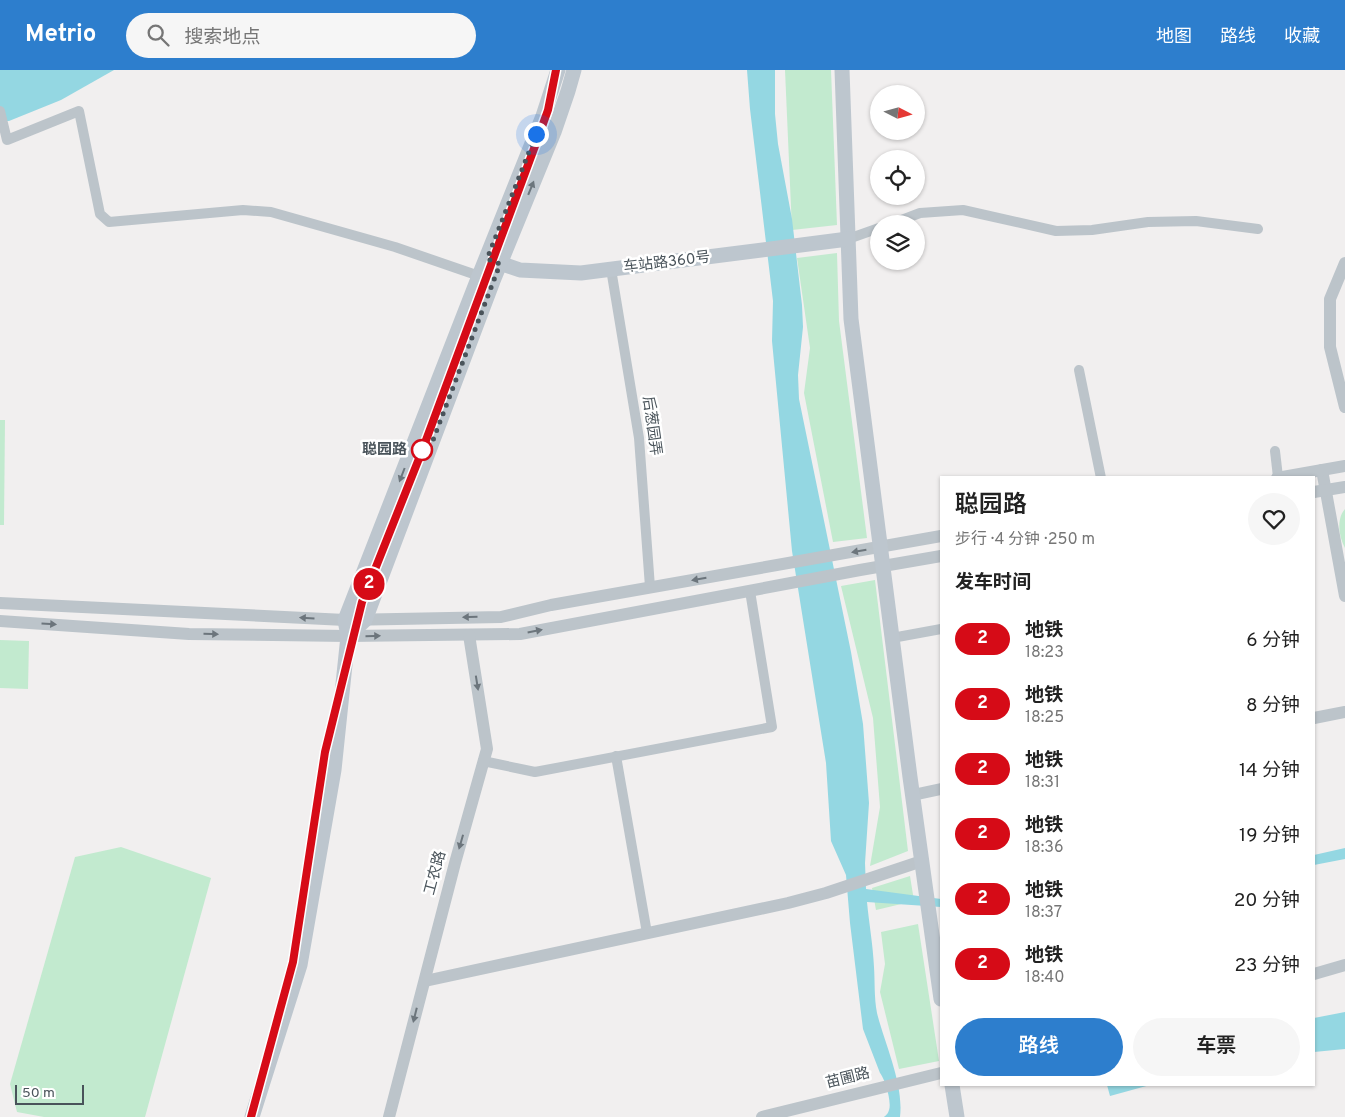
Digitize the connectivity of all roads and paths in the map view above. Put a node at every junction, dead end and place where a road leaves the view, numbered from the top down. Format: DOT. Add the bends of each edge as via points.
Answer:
graph roads {
  1 [pos="558,70"];
  2 [pos="574,70"];
  3 [pos="842,70"];
  4 [pos="0,111"];
  5 [pos="915,215"];
  6 [pos="1258,229"];
  7 [pos="870,231"];
  8 [pos="848,239"];
  9 [pos="494,261"];
  10 [pos="1345,263"];
  11 [pos="611,270"];
  12 [pos="486,279"];
  13 [pos="1079,370"];
  14 [pos="1345,406"];
  15 [pos="1276,451"];
  16 [pos="1345,466"];
  17 [pos="1322,470"];
  18 [pos="1101,476"];
  19 [pos="1278,476"];
  20 [pos="1284,476"];
  21 [pos="1345,486"];
  22 [pos="1320,491"];
  23 [pos="940,536"];
  24 [pos="880,547"];
  25 [pos="940,556"];
  26 [pos="883,567"];
  27 [pos="650,587"];
  28 [pos="750,591"];
  29 [pos="1345,596"];
  30 [pos="0,602"];
  31 [pos="345,620"];
  32 [pos="365,620"];
  33 [pos="0,621"];
  34 [pos="940,629"];
  35 [pos="470,635"];
  36 [pos="348,636"];
  37 [pos="892,638"];
  38 [pos="1345,712"];
  39 [pos="1315,718"];
  40 [pos="616,756"];
  41 [pos="483,761"];
  42 [pos="940,789"];
  43 [pos="913,795"];
  44 [pos="922,861"];
  45 [pos="647,933"];
  46 [pos="1345,966"];
  47 [pos="1315,974"];
  48 [pos="425,981"];
  49 [pos="940,991"];
  50 [pos="940,1073"];
  51 [pos="952,1086"];
  52 [pos="252,1117"];
  53 [pos="389,1117"];
  54 [pos="762,1117"];
  55 [pos="957,1117"];
  1 -- 9 [label="main road"];
  9 -- 2 [label="main road, one-way" via="554,132"];
  3 -- 8 [label="main road"];
  4 -- 12 [label="street" via="7,140 79,111 100,214 109,222 243,210 271,212 395,247"];
  5 -- 6 [label="street" via="963,210 1056,231 1196,221"];
  7 -- 8 [label="street"];
  8 -- 11 [label="main road, 车站路360号"];
  8 -- 24 [label="main road" via="851,319"];
  9 -- 11 [label="main road, 车站路360号" via="520,270 581,273"];
  9 -- 12 [label="main road"];
  10 -- 14 [label="street" via="1330,298 1330,347"];
  11 -- 27 [label="street, 后葱园弄" via="639,438"];
  12 -- 31 [label="main road, one-way"];
  12 -- 32 [label="main road"];
  13 -- 18 [label="street"];
  15 -- 19 [label="street"];
  16 -- 17 [label="street"];
  17 -- 20 [label="street"];
  17 -- 22 [label="street"];
  21 -- 22 [label="street"];
  22 -- 29 [label="street"];
  23 -- 24 [label="street"];
  24 -- 26 [label="main road"];
  24 -- 27 [label="street, one-way"];
  25 -- 26 [label="street"];
  26 -- 28 [label="street"];
  26 -- 37 [label="main road"];
  27 -- 32 [label="street, one-way" via="501,617"];
  35 -- 28 [label="street, one-way" via="520,634"];
  28 -- 40 [label="street" via="772,727"];
  31 -- 30 [label="street, one-way"];
  31 -- 32 [label="street"];
  31 -- 36 [label="main road"];
  32 -- 36 [label="main road"];
  33 -- 36 [label="street, one-way" via="189,634"];
  34 -- 37 [label="street"];
  36 -- 35 [label="street, one-way"];
  35 -- 41 [label="street, 工农路, one-way" via="487,749"];
  36 -- 52 [label="main road" via="334,770 300,965"];
  37 -- 43 [label="main road"];
  38 -- 39 [label="street"];
  40 -- 41 [label="street" via="535,772"];
  40 -- 45 [label="street"];
  41 -- 48 [label="street, 工农路, one-way"];
  42 -- 43 [label="street"];
  43 -- 44 [label="main road"];
  44 -- 45 [label="street" via="788,903"];
  44 -- 49 [label="main road"];
  45 -- 48 [label="street"];
  46 -- 47 [label="street"];
  48 -- 53 [label="street, 工农路, one-way"];
  50 -- 54 [label="street, 苗圃路"];
  51 -- 55 [label="main road"];
}
